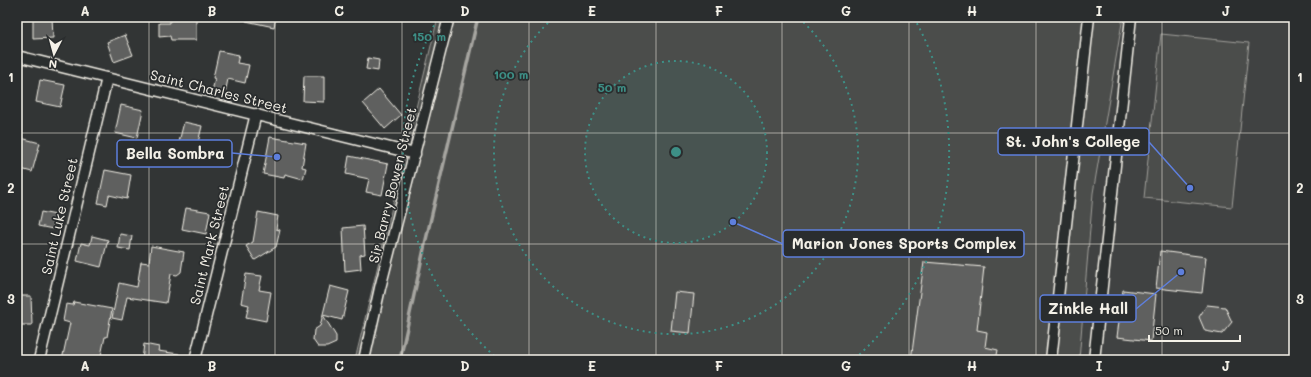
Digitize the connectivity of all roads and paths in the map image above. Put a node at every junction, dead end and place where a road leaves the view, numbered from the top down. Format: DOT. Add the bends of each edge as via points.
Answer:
graph roads {
  1 [pos="449,17"];
  2 [pos="1089,17"];
  3 [pos="1131,17"];
  4 [pos="17,56"];
  5 [pos="107,78"];
  6 [pos="256,114"];
  7 [pos="415,154"];
  8 [pos="39,360"];
  9 [pos="195,360"];
  10 [pos="364,360"];
  11 [pos="1051,360"];
  12 [pos="1094,360"];
  1 -- 7 [label="street, Sir Barry Bowen Street"];
  2 -- 11 [label="street"];
  3 -- 12 [label="street"];
  4 -- 5 [label="street, Saint Charles Street"];
  5 -- 6 [label="street, Saint Charles Street"];
  5 -- 8 [label="street, Saint Luke Street"];
  6 -- 7 [label="street, Saint Charles Street"];
  6 -- 9 [label="street, Saint Mark Street"];
  7 -- 10 [label="street, Sir Barry Bowen Street"];
}
